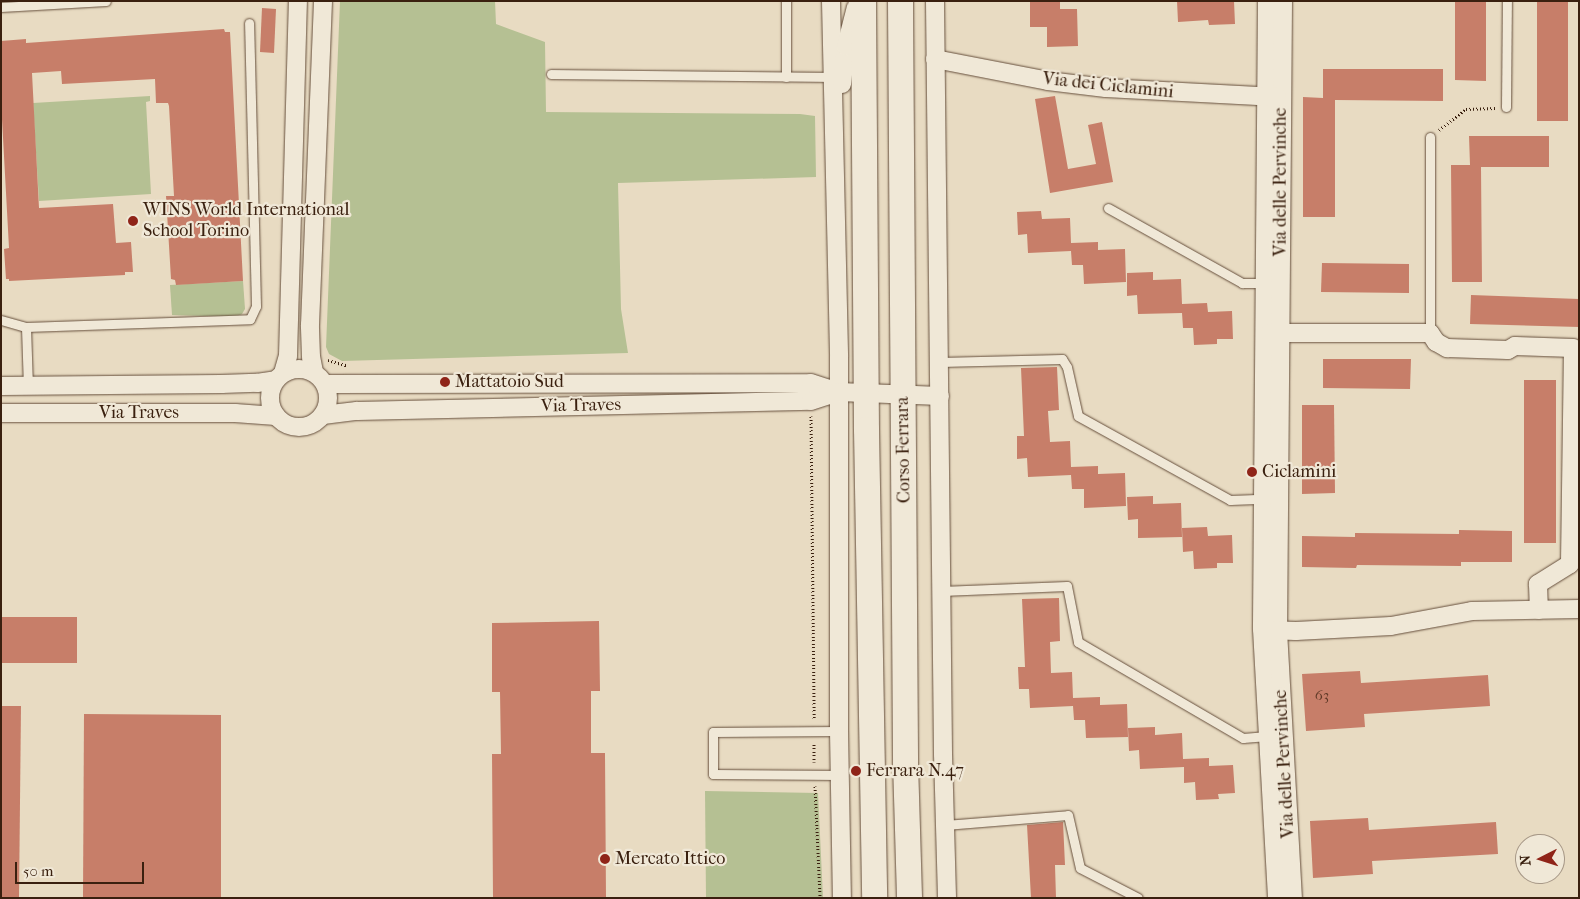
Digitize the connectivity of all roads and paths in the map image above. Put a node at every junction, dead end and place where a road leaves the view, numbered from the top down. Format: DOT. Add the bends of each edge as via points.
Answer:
graph roads {
  1 [pos="106,1"];
  2 [pos="298,1"];
  3 [pos="323,1"];
  4 [pos="786,1"];
  5 [pos="832,1"];
  6 [pos="858,1"];
  7 [pos="863,1"];
  8 [pos="900,1"];
  9 [pos="935,1"];
  10 [pos="1267,1"];
  11 [pos="1283,1"];
  12 [pos="1506,1"];
  13 [pos="1,7"];
  14 [pos="249,23"];
  15 [pos="1276,31"];
  16 [pos="936,59"];
  17 [pos="552,74"];
  18 [pos="786,77"];
  19 [pos="832,77"];
  20 [pos="1274,96"];
  21 [pos="1506,107"];
  22 [pos="834,123"];
  23 [pos="1430,137"];
  24 [pos="1108,208"];
  25 [pos="1265,283"];
  26 [pos="1,320"];
  27 [pos="26,327"];
  28 [pos="1273,333"];
  29 [pos="1430,333"];
  30 [pos="324,356"];
  31 [pos="940,362"];
  32 [pos="354,366"];
  33 [pos="280,376"];
  34 [pos="320,378"];
  35 [pos="1,386"];
  36 [pos="28,386"];
  37 [pos="839,392"];
  38 [pos="866,392"];
  39 [pos="903,395"];
  40 [pos="940,396"];
  41 [pos="811,401"];
  42 [pos="1,413"];
  43 [pos="323,415"];
  44 [pos="276,416"];
  45 [pos="1263,499"];
  46 [pos="941,591"];
  47 [pos="1579,609"];
  48 [pos="1539,610"];
  49 [pos="1270,630"];
  50 [pos="839,730"];
  51 [pos="814,731"];
  52 [pos="1267,736"];
  53 [pos="814,775"];
  54 [pos="840,775"];
  55 [pos="945,825"];
  56 [pos="873,894"];
  57 [pos="820,898"];
  58 [pos="842,898"];
  59 [pos="909,898"];
  60 [pos="947,898"];
  61 [pos="1138,898"];
  62 [pos="1277,898"];
  63 [pos="1293,898"];
  1 -- 13 [label="lane"];
  2 -- 33 [label="street" via="289,348"];
  3 -- 34 [label="street" via="310,325 311,357"];
  4 -- 18 [label="lane"];
  5 -- 19 [label="street"];
  6 -- 22 [label="street" via="846,46"];
  7 -- 38 [label="main road, Corso Ferrara"];
  8 -- 39 [label="main road, Corso Ferrara"];
  9 -- 16 [label="street, Corso Ferrara"];
  10 -- 15 [label="street, Via delle Pervinche"];
  11 -- 15 [label="street, Via delle Pervinche"];
  12 -- 21 [label="lane"];
  14 -- 27 [label="lane" via="256,306 250,319"];
  15 -- 20 [label="street, Via delle Pervinche"];
  16 -- 20 [label="street, Via dei Ciclamini" via="1048,81 1106,88"];
  16 -- 31 [label="street, Corso Ferrara"];
  17 -- 18 [label="lane"];
  18 -- 19 [label="lane"];
  19 -- 22 [label="street"];
  20 -- 25 [label="street, Via delle Pervinche"];
  20 -- 28 [label="street, Via delle Pervinche"];
  21 -- 23 [label="path" via="1466,109"];
  22 -- 37 [label="street"];
  23 -- 29 [label="lane"];
  24 -- 25 [label="lane" via="1242,283"];
  25 -- 28 [label="street, Via delle Pervinche"];
  26 -- 27 [label="lane"];
  27 -- 36 [label="lane"];
  28 -- 29 [label="street"];
  28 -- 45 [label="street, Via delle Pervinche"];
  28 -- 49 [label="street, Via delle Pervinche"];
  29 -- 48 [label="street" via="1436,342 1447,348 1573,348 1570,564 1538,584"];
  30 -- 32 [label="path" via="332,362"];
  31 -- 40 [label="street, Corso Ferrara"];
  31 -- 45 [label="lane" via="1062,359 1067,367 1078,416 1230,500"];
  33 -- 34 [label="street" via="298,368"];
  33 -- 36 [label="street, Via Traves" via="257,383"];
  33 -- 44 [label="street" via="270,398"];
  34 -- 37 [label="street, Via Traves" via="810,382"];
  34 -- 43 [label="street" via="329,400"];
  35 -- 36 [label="street, Via Traves"];
  37 -- 38 [label="street, Via Traves"];
  37 -- 41 [label="street, Via Traves"];
  37 -- 50 [label="street"];
  38 -- 39 [label="street, Via Traves"];
  38 -- 56 [label="main road, Corso Ferrara"];
  39 -- 40 [label="street, Via Traves"];
  39 -- 59 [label="main road, Corso Ferrara"];
  40 -- 46 [label="street, Corso Ferrara"];
  41 -- 43 [label="street, Via Traves" via="356,411"];
  41 -- 51 [label="path"];
  42 -- 44 [label="street, Via Traves" via="235,413"];
  43 -- 44 [label="street" via="309,426 300,427 283,423"];
  45 -- 49 [label="street, Via delle Pervinche"];
  46 -- 52 [label="lane, Via delle Pervinche" via="1067,586 1078,642 1243,738"];
  46 -- 55 [label="street, Corso Ferrara"];
  47 -- 48 [label="street"];
  48 -- 49 [label="street" via="1472,611 1390,626"];
  49 -- 52 [label="street, Via delle Pervinche"];
  49 -- 63 [label="street, Via delle Pervinche"];
  50 -- 51 [label="lane"];
  50 -- 54 [label="street"];
  51 -- 53 [label="path"];
  51 -- 53 [label="lane" via="713,732 713,774"];
  52 -- 62 [label="street, Via delle Pervinche"];
  53 -- 54 [label="lane"];
  53 -- 57 [label="path"];
  54 -- 58 [label="street"];
  55 -- 60 [label="street, Corso Ferrara"];
  55 -- 61 [label="lane" via="1068,815 1080,868"];
}
